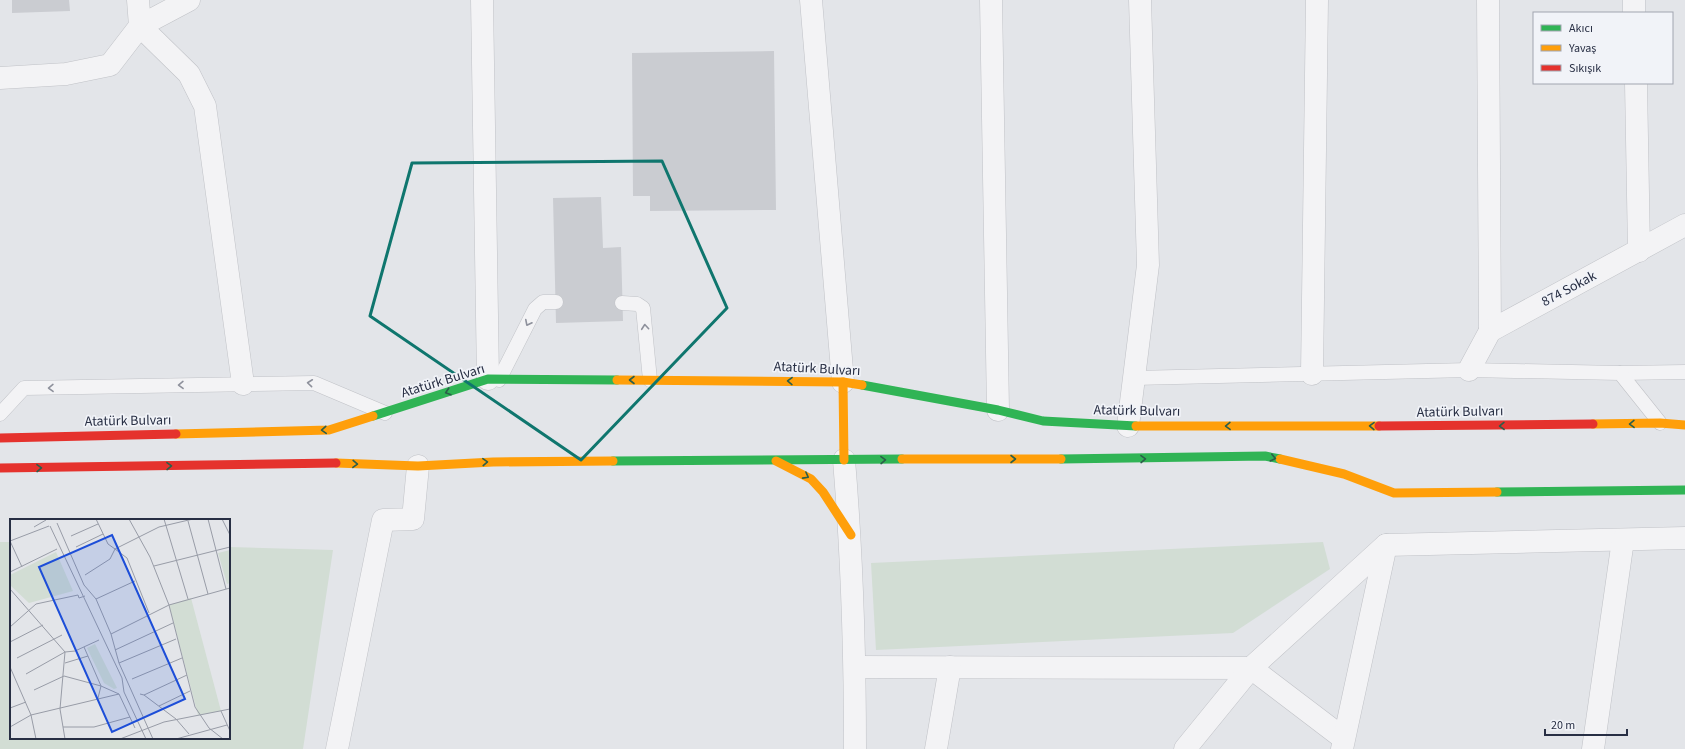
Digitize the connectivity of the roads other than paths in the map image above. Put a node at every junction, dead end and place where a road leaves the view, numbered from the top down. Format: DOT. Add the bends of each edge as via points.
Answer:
graph roads {
  1 [pos="138,0"];
  2 [pos="189,0"];
  3 [pos="482,0"];
  4 [pos="811,0"];
  5 [pos="991,0"];
  6 [pos="1140,0"];
  7 [pos="1317,0"];
  8 [pos="1488,0"];
  9 [pos="1634,0"];
  10 [pos="1634,12"];
  11 [pos="140,26"];
  12 [pos="0,78"];
  13 [pos="1636,84"];
  14 [pos="1685,224"];
  15 [pos="1639,251"];
  16 [pos="556,302"];
  17 [pos="622,303"];
  18 [pos="1490,331"];
  19 [pos="1469,370"];
  20 [pos="1685,372"];
  21 [pos="1620,373"];
  22 [pos="1312,374"];
  23 [pos="1134,378"];
  24 [pos="493,380"];
  25 [pos="650,380"];
  26 [pos="843,382"];
  27 [pos="243,384"];
  28 [pos="998,410"];
  29 [pos="385,413"];
  30 [pos="0,414"];
  31 [pos="1660,423"];
  32 [pos="1685,425"];
  33 [pos="1128,426"];
  34 [pos="0,438"];
  35 [pos="771,459"];
  36 [pos="844,460"];
  37 [pos="418,466"];
  38 [pos="0,468"];
  39 [pos="1685,490"];
  40 [pos="851,535"];
  41 [pos="1685,538"];
  42 [pos="1623,540"];
  43 [pos="1386,545"];
  44 [pos="855,667"];
  45 [pos="950,667"];
  46 [pos="1251,668"];
  47 [pos="1343,744"];
  48 [pos="337,749"];
  49 [pos="855,749"];
  50 [pos="936,749"];
  51 [pos="1185,749"];
  52 [pos="1593,749"];
  1 -- 11 [label="street"];
  2 -- 11 [label="street"];
  3 -- 24 [label="street"];
  4 -- 26 [label="street"];
  5 -- 28 [label="street"];
  6 -- 23 [label="street" via="1148,265"];
  7 -- 22 [label="street"];
  8 -- 18 [label="street"];
  9 -- 10 [label="street"];
  11 -- 12 [label="street" via="110,65 66,74"];
  11 -- 27 [label="street" via="189,74 206,106"];
  13 -- 15 [label="street"];
  14 -- 15 [label="street, 874 Sokak"];
  15 -- 18 [label="street, 874 Sokak"];
  16 -- 24 [label="lane, one-way" via="543,302 535,309"];
  25 -- 17 [label="lane, one-way" via="643,308 637,304"];
  18 -- 19 [label="street"];
  19 -- 21 [label="lane"];
  19 -- 22 [label="lane"];
  20 -- 21 [label="lane"];
  21 -- 31 [label="lane"];
  22 -- 23 [label="lane"];
  23 -- 33 [label="street"];
  25 -- 24 [label="main road, Atatürk Bulvarı, one-way"];
  24 -- 29 [label="main road, Atatürk Bulvarı, one-way"];
  26 -- 25 [label="main road, Atatürk Bulvarı, one-way"];
  26 -- 28 [label="main road, Atatürk Bulvarı"];
  26 -- 36 [label="main road"];
  29 -- 27 [label="lane, one-way" via="314,383"];
  27 -- 30 [label="lane, one-way" via="24,388"];
  28 -- 33 [label="main road, Atatürk Bulvarı" via="1043,421"];
  29 -- 34 [label="main road, Atatürk Bulvarı, one-way" via="329,430"];
  31 -- 32 [label="main road, Atatürk Bulvarı"];
  31 -- 33 [label="main road, Atatürk Bulvarı, one-way" via="1424,427"];
  35 -- 36 [label="main road"];
  37 -- 35 [label="main road, one-way" via="493,462"];
  35 -- 40 [label="main road, one-way" via="811,479 823,492"];
  36 -- 39 [label="main road, one-way" via="1265,456 1344,474 1394,493"];
  36 -- 40 [label="street"];
  38 -- 37 [label="main road, one-way" via="333,463"];
  37 -- 48 [label="street" via="413,519 383,520"];
  40 -- 44 [label="street"];
  41 -- 42 [label="street"];
  42 -- 43 [label="street"];
  42 -- 52 [label="street"];
  43 -- 46 [label="street"];
  43 -- 47 [label="street"];
  44 -- 45 [label="street"];
  44 -- 49 [label="street"];
  45 -- 46 [label="street"];
  45 -- 50 [label="street"];
  46 -- 47 [label="street"];
  46 -- 51 [label="street"];
}
